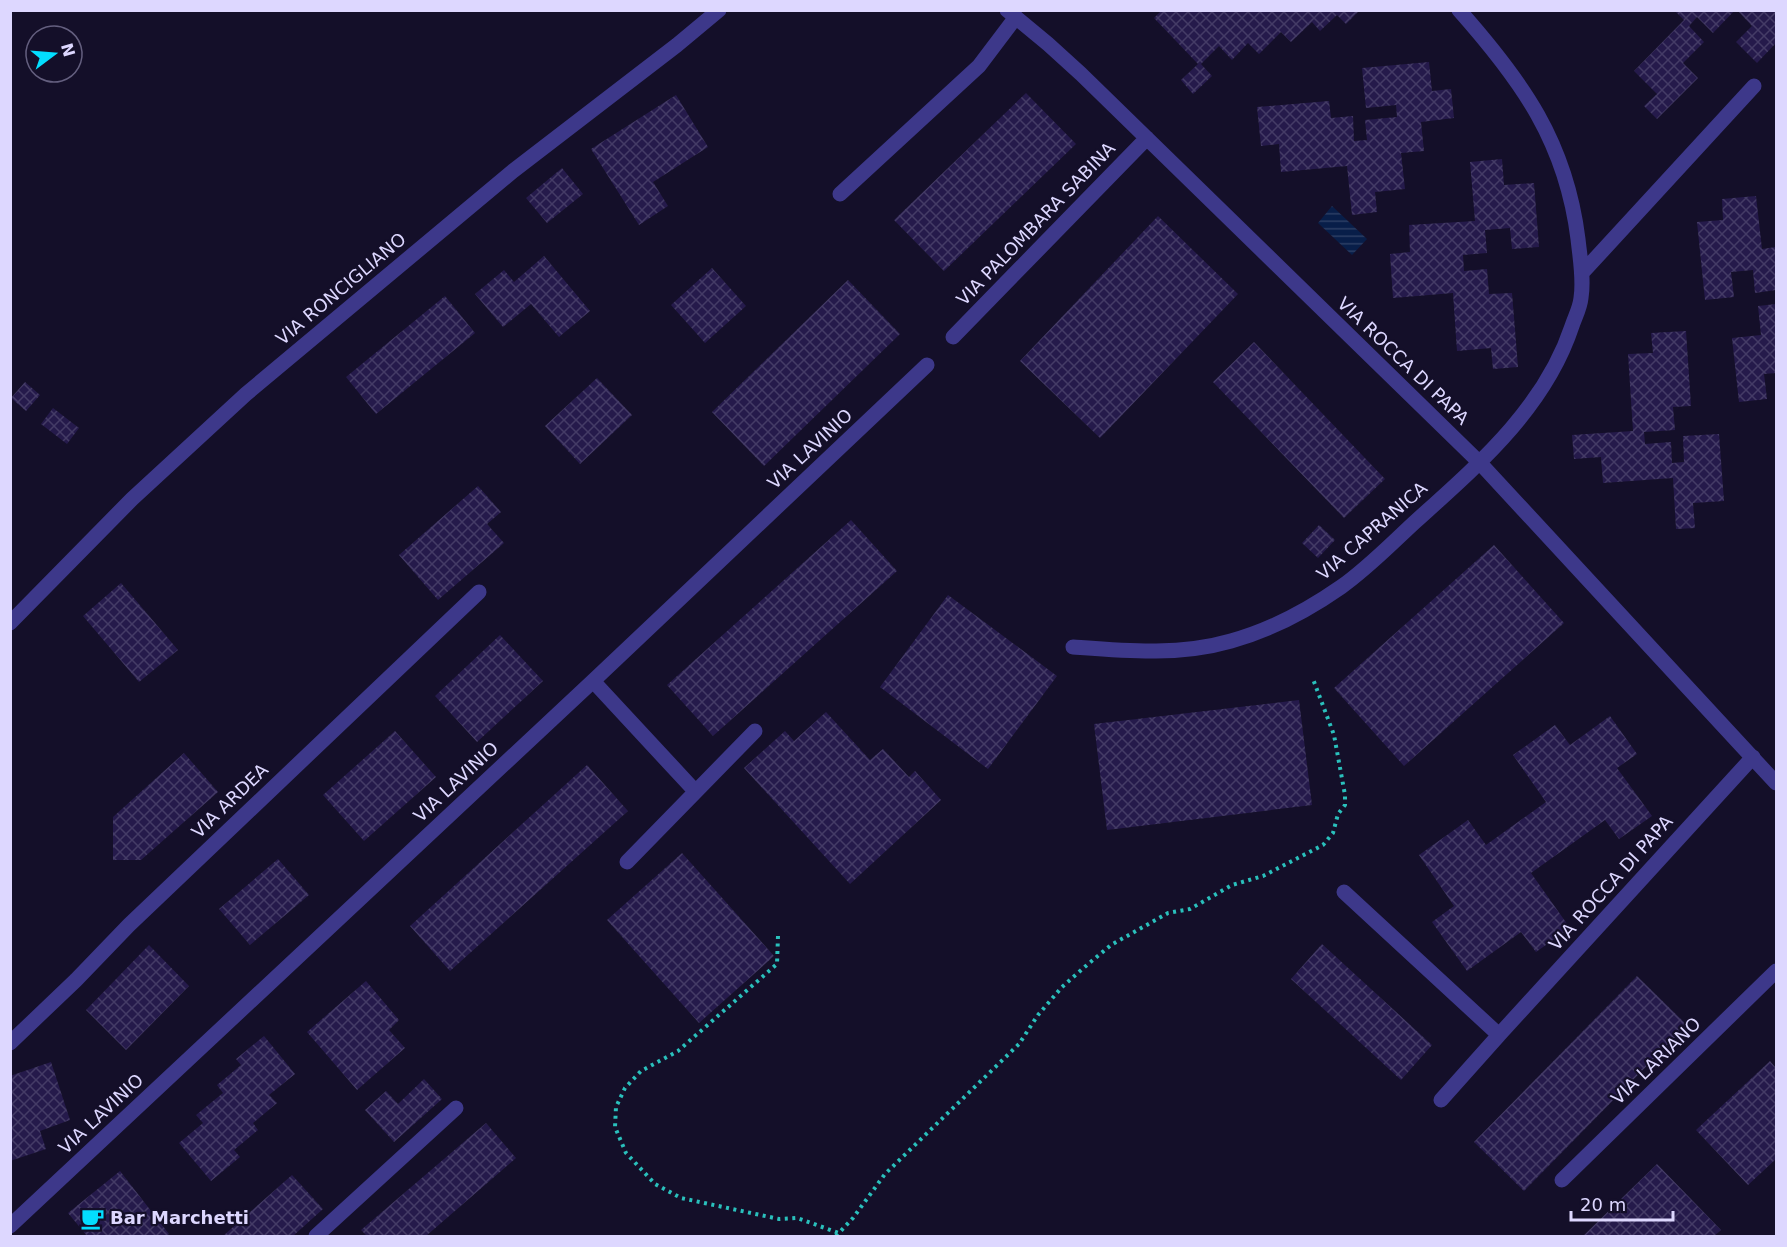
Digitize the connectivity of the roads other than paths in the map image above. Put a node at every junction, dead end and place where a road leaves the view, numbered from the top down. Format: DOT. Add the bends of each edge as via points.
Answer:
graph roads {
  1 [pos="719,10"];
  2 [pos="1458,10"];
  3 [pos="1011,14"];
  4 [pos="1754,86"];
  5 [pos="1147,138"];
  6 [pos="840,194"];
  7 [pos="1582,273"];
  8 [pos="953,337"];
  9 [pos="927,365"];
  10 [pos="1480,463"];
  11 [pos="479,592"];
  12 [pos="10,623"];
  13 [pos="1073,647"];
  14 [pos="593,681"];
  15 [pos="755,731"];
  16 [pos="1753,757"];
  17 [pos="1776,783"];
  18 [pos="695,791"];
  19 [pos="627,862"];
  20 [pos="1344,892"];
  21 [pos="1776,971"];
  22 [pos="1498,1035"];
  23 [pos="10,1043"];
  24 [pos="1441,1100"];
  25 [pos="456,1108"];
  26 [pos="1562,1179"];
  27 [pos="10,1226"];
  28 [pos="316,1236"];
  1 -- 12 [label="street, VIA RONCIGLIANO" via="513,171 246,394 132,499"];
  2 -- 7 [label="street, VIA CAPRANICA" via="1506,65 1547,131 1575,215"];
  3 -- 5 [label="street, VIA ROCCA DI PAPA"];
  3 -- 6 [label="street" via="979,66"];
  4 -- 7 [label="street"];
  5 -- 8 [label="street, VIA PALOMBARA SABINA"];
  5 -- 10 [label="street, VIA ROCCA DI PAPA"];
  7 -- 10 [label="street, VIA CAPRANICA" via="1581,300 1564,350 1527,411"];
  9 -- 14 [label="street, VIA LAVINIO"];
  10 -- 13 [label="street, VIA CAPRANICA" via="1345,584 1292,617 1232,641 1202,648 1137,651"];
  10 -- 16 [label="street, VIA ROCCA DI PAPA"];
  11 -- 23 [label="street, VIA ARDEA" via="145,909"];
  14 -- 18 [label="street"];
  14 -- 27 [label="street, VIA LAVINIO"];
  15 -- 18 [label="street"];
  16 -- 17 [label="street, VIA ROCCA DI PAPA"];
  16 -- 22 [label="street, VIA ROCCA DI PAPA"];
  18 -- 19 [label="street"];
  20 -- 22 [label="street"];
  21 -- 26 [label="street, VIA LARIANO"];
  22 -- 24 [label="street, VIA ROCCA DI PAPA"];
  25 -- 28 [label="street"];
}
